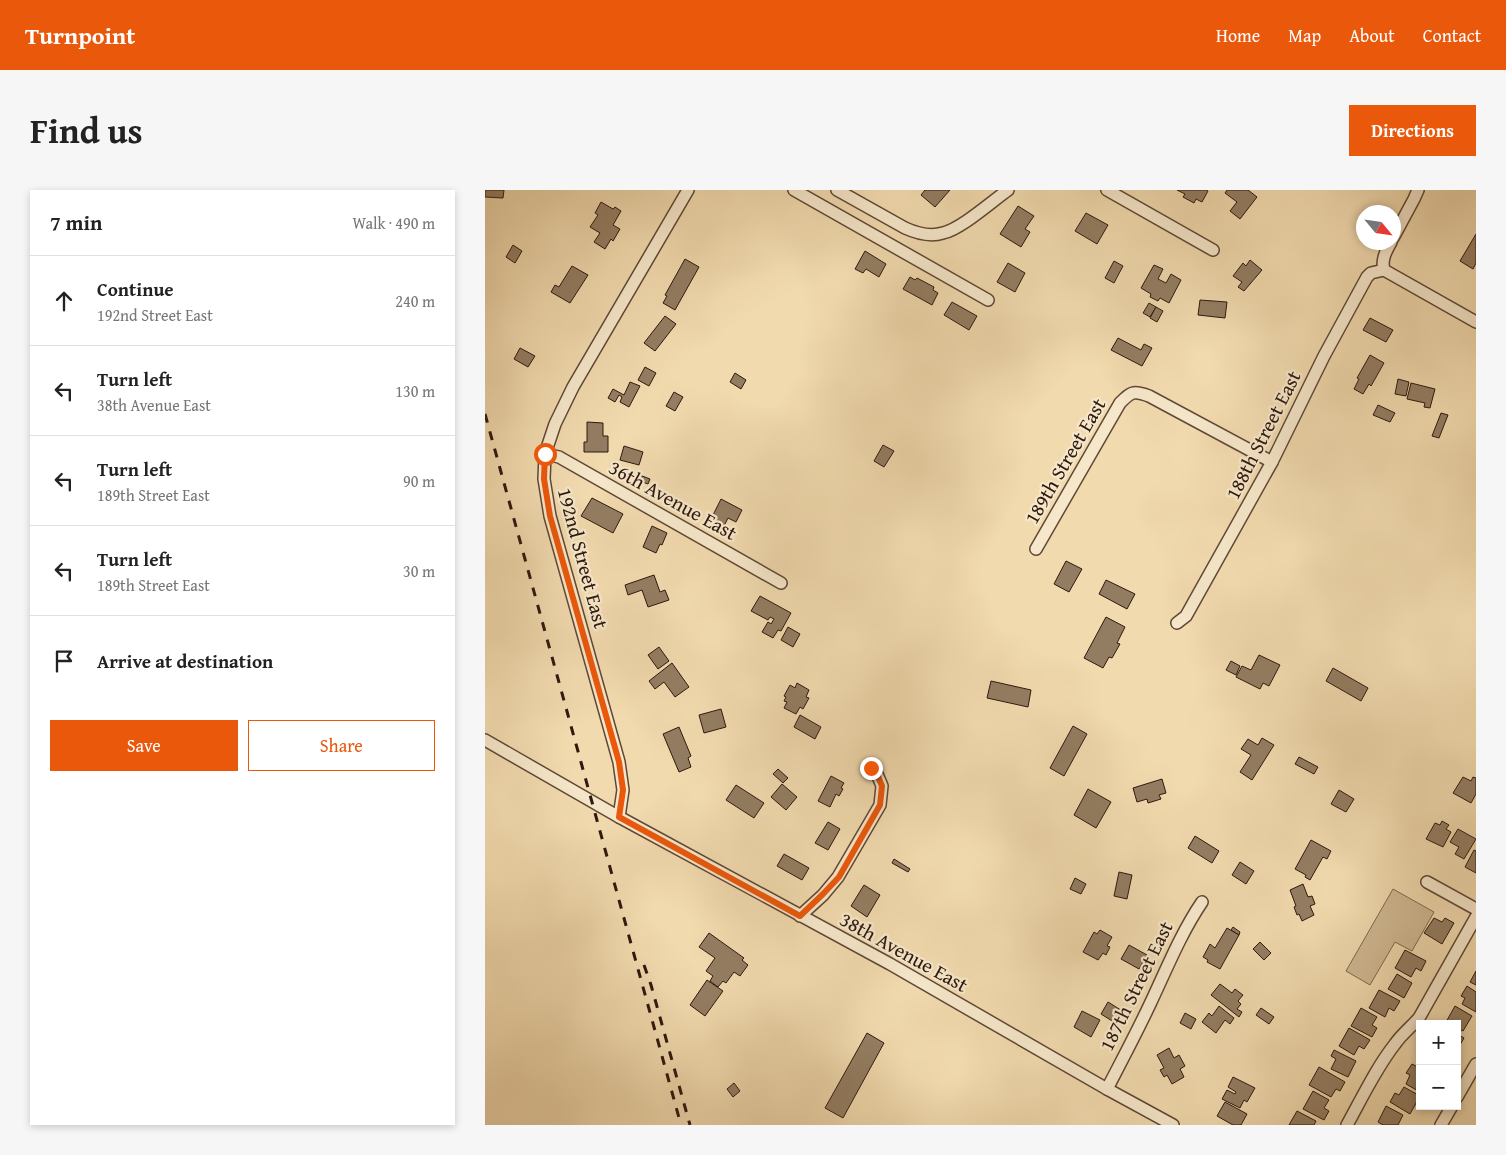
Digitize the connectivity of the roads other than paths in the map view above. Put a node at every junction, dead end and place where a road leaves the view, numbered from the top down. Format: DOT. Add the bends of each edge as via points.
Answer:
graph roads {
  1 [pos="688,190"];
  2 [pos="793,190"];
  3 [pos="837,190"];
  4 [pos="1008,190"];
  5 [pos="1107,190"];
  6 [pos="1418,190"];
  7 [pos="1401,223"];
  8 [pos="1213,250"];
  9 [pos="1387,250"];
  10 [pos="1384,270"];
  11 [pos="987,300"];
  12 [pos="1476,322"];
  13 [pos="545,454"];
  14 [pos="1272,462"];
  15 [pos="1036,548"];
  16 [pos="781,583"];
  17 [pos="1177,623"];
  18 [pos="485,740"];
  19 [pos="871,768"];
  20 [pos="619,817"];
  21 [pos="1427,882"];
  22 [pos="1201,902"];
  23 [pos="1476,909"];
  24 [pos="800,916"];
  25 [pos="1476,918"];
  26 [pos="1476,1064"];
  27 [pos="1107,1089"];
  28 [pos="1461,1090"];
  29 [pos="1450,1110"];
  30 [pos="1173,1125"];
  31 [pos="1347,1125"];
  32 [pos="1441,1125"];
  1 -- 13 [label="street, 192nd Street East" via="573,387"];
  2 -- 11 [label="street"];
  3 -- 4 [label="street" via="905,228 934,234 956,228"];
  5 -- 8 [label="street"];
  6 -- 7 [label="street"];
  9 -- 10 [label="street"];
  10 -- 12 [label="street"];
  10 -- 14 [label="street, 188th Street East" via="1367,277"];
  13 -- 16 [label="street, 36th Avenue East" via="559,457"];
  13 -- 20 [label="street, 192nd Street East" via="544,479 550,516 619,762 623,790"];
  14 -- 15 [label="street, 189th Street East" via="1149,396 1136,392 1129,394 1120,403"];
  14 -- 17 [label="street, 188th Street East" via="1186,616"];
  18 -- 20 [label="street, 38th Avenue East"];
  19 -- 24 [label="street" via="882,786 880,805 839,877"];
  20 -- 24 [label="street, 38th Avenue East"];
  21 -- 23 [label="street"];
  22 -- 27 [label="street, 187th Street East" via="1181,935"];
  24 -- 27 [label="street, 38th Avenue East"];
  25 -- 31 [label="street" via="1419,1018 1391,1049"];
  26 -- 28 [label="street"];
  27 -- 30 [label="street, 38th Avenue East"];
  29 -- 32 [label="street"];
}
